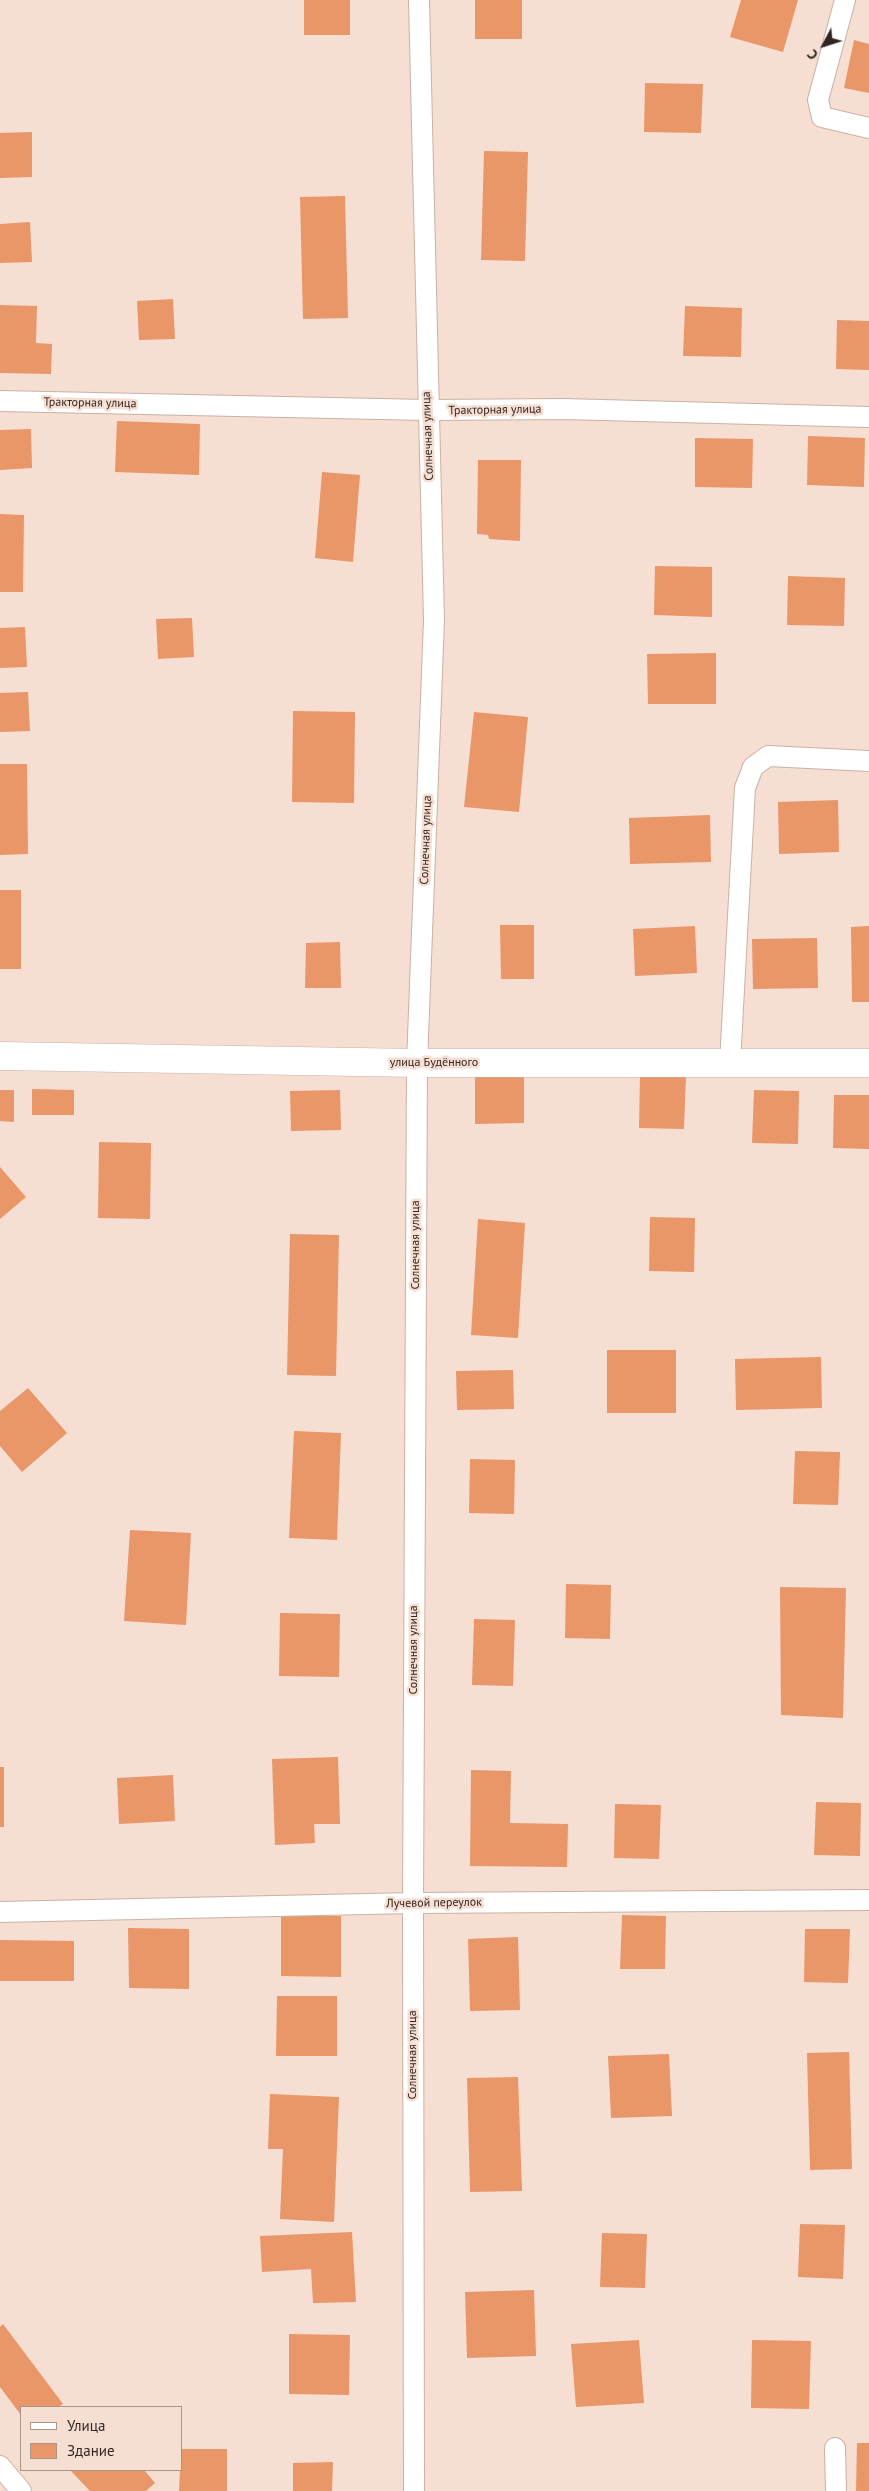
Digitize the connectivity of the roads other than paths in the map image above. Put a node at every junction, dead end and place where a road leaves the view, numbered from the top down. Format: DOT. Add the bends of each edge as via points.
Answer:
graph roads {
  1 [pos="419,0"];
  2 [pos="845,0"];
  3 [pos="869,128"];
  4 [pos="0,401"];
  5 [pos="427,410"];
  6 [pos="869,417"];
  7 [pos="869,761"];
  8 [pos="0,1056"];
  9 [pos="417,1063"];
  10 [pos="730,1063"];
  11 [pos="869,1063"];
  12 [pos="869,1900"];
  13 [pos="413,1903"];
  14 [pos="0,1912"];
  15 [pos="835,2448"];
  16 [pos="0,2466"];
  17 [pos="21,2491"];
  18 [pos="414,2491"];
  19 [pos="836,2491"];
  1 -- 5 [label="lane, Солнечная улица"];
  2 -- 3 [label="lane" via="818,100 822,117"];
  4 -- 5 [label="lane, Тракторная улица"];
  5 -- 6 [label="lane, Тракторная улица" via="563,409"];
  5 -- 9 [label="lane, Солнечная улица" via="434,620"];
  7 -- 10 [label="lane" via="768,756 753,767 745,788"];
  8 -- 9 [label="street, улица Будённого"];
  9 -- 10 [label="street, улица Будённого"];
  9 -- 13 [label="lane, Солнечная улица"];
  10 -- 11 [label="street, улица Будённого"];
  12 -- 13 [label="lane, Лучевой переулок"];
  13 -- 14 [label="lane, Лучевой переулок"];
  13 -- 18 [label="lane, Солнечная улица"];
  15 -- 19 [label="lane"];
  16 -- 17 [label="lane"];
}
